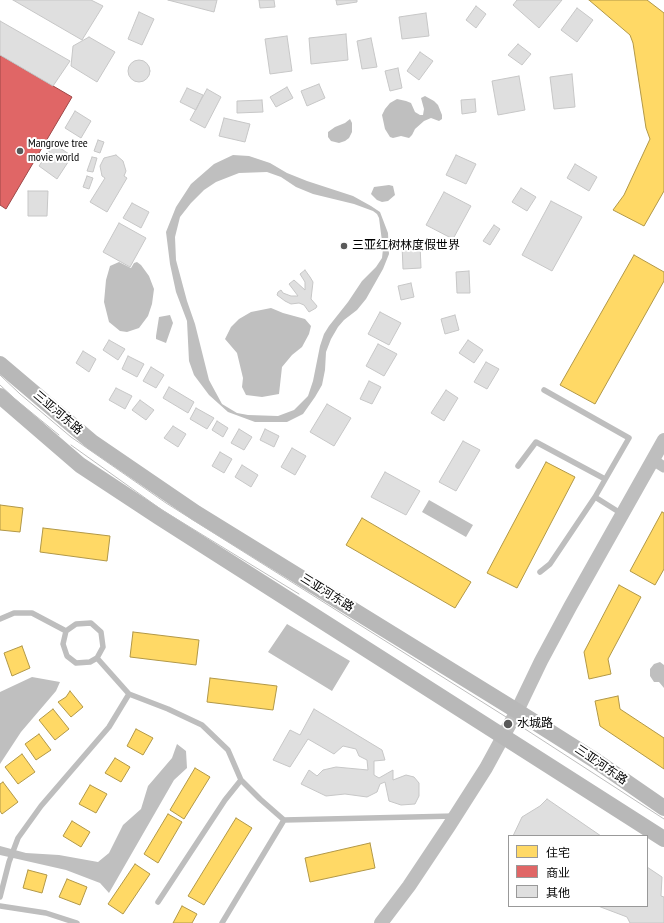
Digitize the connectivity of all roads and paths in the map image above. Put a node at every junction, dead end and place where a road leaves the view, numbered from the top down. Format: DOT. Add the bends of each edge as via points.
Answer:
graph roads {
  1 [pos="0,364"];
  2 [pos="544,390"];
  3 [pos="0,396"];
  4 [pos="664,440"];
  5 [pos="658,464"];
  6 [pos="518,466"];
  7 [pos="605,479"];
  8 [pos="595,497"];
  9 [pos="622,514"];
  10 [pos="540,572"];
  11 [pos="0,619"];
  12 [pos="66,631"];
  13 [pos="97,658"];
  14 [pos="129,694"];
  15 [pos="517,711"];
  16 [pos="504,736"];
  17 [pos="241,780"];
  18 [pos="664,808"];
  19 [pos="455,816"];
  20 [pos="284,820"];
  21 [pos="664,839"];
  22 [pos="0,898"];
  23 [pos="158,902"];
  24 [pos="0,906"];
  25 [pos="77,923"];
  26 [pos="222,923"];
  27 [pos="381,923"];
  1 -- 15 [label="main road, 三亚河东路" via="92,442 196,513"];
  2 -- 7 [label="lane" via="629,438"];
  3 -- 16 [label="main road, 三亚河东路" via="80,464"];
  4 -- 5 [label="street"];
  5 -- 9 [label="street"];
  6 -- 7 [label="lane" via="536,442"];
  7 -- 8 [label="lane"];
  8 -- 9 [label="lane"];
  8 -- 10 [label="lane" via="550,564"];
  9 -- 15 [label="street" via="556,633"];
  11 -- 12 [label="lane" via="14,613 32,613"];
  12 -- 13 [label="lane" via="63,644 67,656 76,663 90,662"];
  12 -- 13 [label="lane" via="76,624 90,623 101,632 103,647"];
  13 -- 14 [label="lane"];
  14 -- 17 [label="lane" via="202,725 228,750"];
  14 -- 22 [label="lane" via="109,728 41,806 18,838"];
  15 -- 16 [label="street"];
  15 -- 18 [label="main road, 三亚河东路"];
  16 -- 19 [label="street"];
  16 -- 21 [label="main road, 三亚河东路"];
  17 -- 20 [label="lane"];
  17 -- 23 [label="lane"];
  19 -- 20 [label="lane"];
  19 -- 27 [label="street"];
  20 -- 26 [label="lane"];
  24 -- 25 [label="lane" via="46,913"];
}
